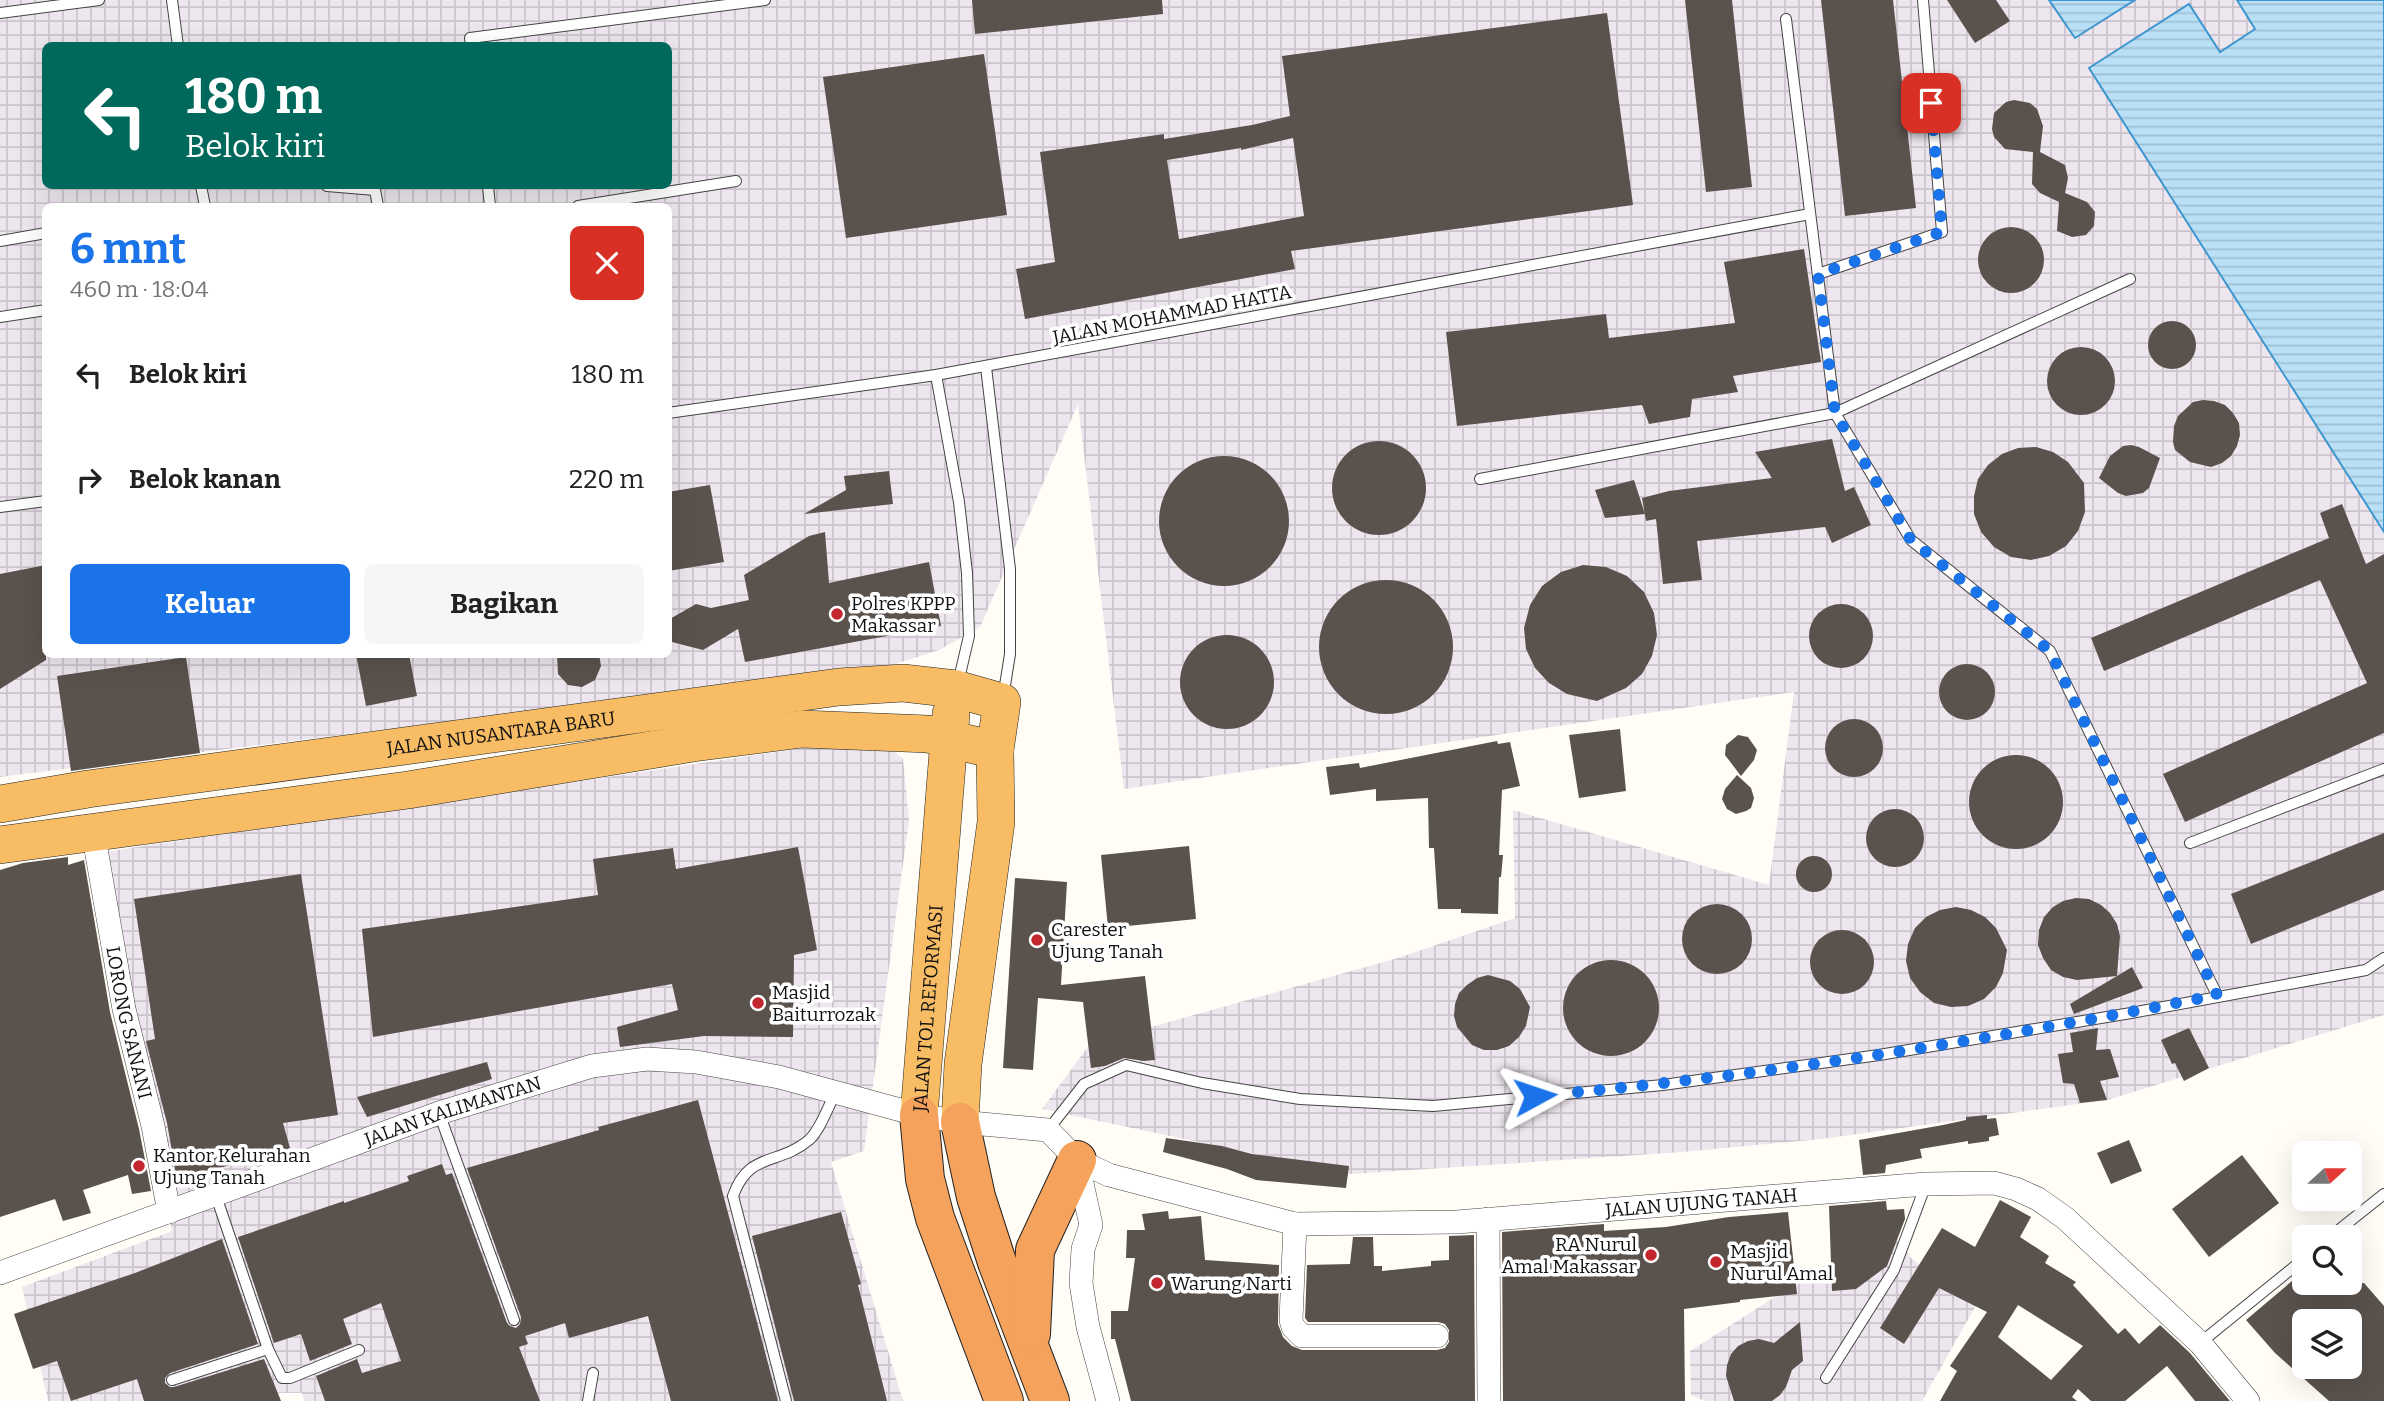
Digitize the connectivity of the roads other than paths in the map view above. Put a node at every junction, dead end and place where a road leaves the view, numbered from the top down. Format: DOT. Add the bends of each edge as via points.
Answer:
graph roads {
  1 [pos="99,0"];
  2 [pos="172,0"];
  3 [pos="765,0"];
  4 [pos="1923,0"];
  5 [pos="0,13"];
  6 [pos="1786,19"];
  7 [pos="177,42"];
  8 [pos="470,42"];
  9 [pos="736,181"];
  10 [pos="363,189"];
  11 [pos="377,203"];
  12 [pos="597,203"];
  13 [pos="1810,215"];
  14 [pos="42,234"];
  15 [pos="0,241"];
  16 [pos="1818,274"];
  17 [pos="2130,279"];
  18 [pos="42,311"];
  19 [pos="0,317"];
  20 [pos="986,367"];
  21 [pos="936,375"];
  22 [pos="672,412"];
  23 [pos="1835,413"];
  24 [pos="1480,479"];
  25 [pos="42,502"];
  26 [pos="0,507"];
  27 [pos="956,689"];
  28 [pos="1002,702"];
  29 [pos="949,738"];
  30 [pos="447,741"];
  31 [pos="995,750"];
  32 [pos="2384,769"];
  33 [pos="453,783"];
  34 [pos="0,804"];
  35 [pos="93,832"];
  36 [pos="2190,843"];
  37 [pos="0,845"];
  38 [pos="2384,958"];
  39 [pos="2217,995"];
  40 [pos="836,1092"];
  41 [pos="439,1113"];
  42 [pos="919,1115"];
  43 [pos="960,1122"];
  44 [pos="1048,1130"];
  45 [pos="1077,1160"];
  46 [pos="1926,1184"];
  47 [pos="2384,1194"];
  48 [pos="216,1196"];
  49 [pos="169,1212"];
  50 [pos="1488,1219"];
  51 [pos="1295,1224"];
  52 [pos="2345,1225"];
  53 [pos="2292,1269"];
  54 [pos="0,1273"];
  55 [pos="514,1320"];
  56 [pos="1437,1336"];
  57 [pos="2200,1343"];
  58 [pos="268,1349"];
  59 [pos="1030,1349"];
  60 [pos="359,1350"];
  61 [pos="593,1373"];
  62 [pos="1826,1378"];
  63 [pos="172,1380"];
  64 [pos="588,1401"];
  65 [pos="786,1401"];
  66 [pos="1004,1401"];
  67 [pos="1050,1401"];
  68 [pos="1108,1401"];
  69 [pos="1489,1401"];
  70 [pos="2248,1401"];
  1 -- 5 [label="lane"];
  2 -- 7 [label="lane"];
  3 -- 8 [label="lane" via="470,38"];
  4 -- 16 [label="lane" via="1942,232"];
  6 -- 13 [label="lane"];
  9 -- 12 [label="lane"];
  10 -- 11 [label="lane" via="375,190"];
  13 -- 16 [label="lane"];
  13 -- 20 [label="lane, JALAN MOHAMMAD HATTA"];
  14 -- 15 [label="lane"];
  16 -- 23 [label="lane"];
  17 -- 23 [label="lane"];
  18 -- 19 [label="lane"];
  20 -- 21 [label="lane, JALAN MOHAMMAD HATTA"];
  20 -- 28 [label="lane" via="1010,569 1010,654"];
  21 -- 22 [label="lane, JALAN MOHAMMAD HATTA"];
  21 -- 27 [label="lane" via="967,573 970,636"];
  23 -- 24 [label="lane"];
  23 -- 39 [label="lane" via="1911,540 2050,651"];
  25 -- 26 [label="lane"];
  27 -- 28 [label="highway, JALAN NUSANTARA BARU"];
  27 -- 29 [label="highway, JALAN TOL REFORMASI"];
  27 -- 30 [label="highway, JALAN NUSANTARA BARU" via="903,683 839,687"];
  28 -- 31 [label="highway, JALAN TOL REFORMASI"];
  29 -- 31 [label="highway, JALAN NUSANTARA BARU"];
  29 -- 33 [label="highway, JALAN NUSANTARA BARU" via="802,729"];
  29 -- 42 [label="highway, JALAN TOL REFORMASI"];
  30 -- 33 [label="highway"];
  30 -- 34 [label="highway, JALAN NUSANTARA BARU"];
  31 -- 43 [label="highway, JALAN TOL REFORMASI" via="996,822 962,1064"];
  32 -- 36 [label="lane"];
  33 -- 35 [label="highway, JALAN NUSANTARA BARU"];
  35 -- 37 [label="highway, JALAN NUSANTARA BARU"];
  35 -- 49 [label="street, LORONG SANANI" via="124,1009"];
  38 -- 39 [label="lane" via="2366,970"];
  39 -- 44 [label="lane" via="2131,1013 1744,1074 1433,1105 1300,1099 1126,1065 1083,1084"];
  40 -- 41 [label="street, JALAN KALIMANTAN" via="696,1062 647,1059 592,1066"];
  40 -- 42 [label="street, JALAN KALIMANTAN"];
  40 -- 65 [label="lane" via="812,1138 795,1150 754,1165 739,1179 733,1196"];
  41 -- 48 [label="street, JALAN KALIMANTAN"];
  41 -- 55 [label="lane"];
  42 -- 43 [label="street, JALAN KALIMANTAN"];
  42 -- 66 [label="highway, JALAN TOL REFORMASI" via="925,1179 935,1218"];
  43 -- 44 [label="street, JALAN KALIMANTAN"];
  43 -- 59 [label="highway, JALAN TOL REFORMASI" via="976,1196"];
  44 -- 45 [label="street"];
  45 -- 51 [label="street, JALAN UJUNG TANAH" via="1109,1175"];
  45 -- 59 [label="highway" via="1035,1250"];
  45 -- 68 [label="street" via="1091,1225 1083,1249 1081,1283"];
  46 -- 50 [label="street, JALAN UJUNG TANAH"];
  46 -- 57 [label="street, JALAN UJUNG TANAH" via="1994,1183 2038,1199 2065,1218"];
  46 -- 62 [label="lane" via="1894,1270"];
  47 -- 52 [label="lane"];
  48 -- 49 [label="street, JALAN KALIMANTAN"];
  48 -- 58 [label="lane"];
  49 -- 54 [label="street, JALAN KALIMANTAN"];
  50 -- 51 [label="street, JALAN UJUNG TANAH"];
  50 -- 69 [label="street"];
  51 -- 56 [label="street" via="1291,1320 1301,1336"];
  53 -- 57 [label="lane"];
  57 -- 70 [label="street, JALAN UJUNG TANAH"];
  58 -- 60 [label="lane" via="285,1379"];
  58 -- 63 [label="lane"];
  59 -- 67 [label="highway, JALAN TOL REFORMASI"];
  61 -- 64 [label="lane"];
}
